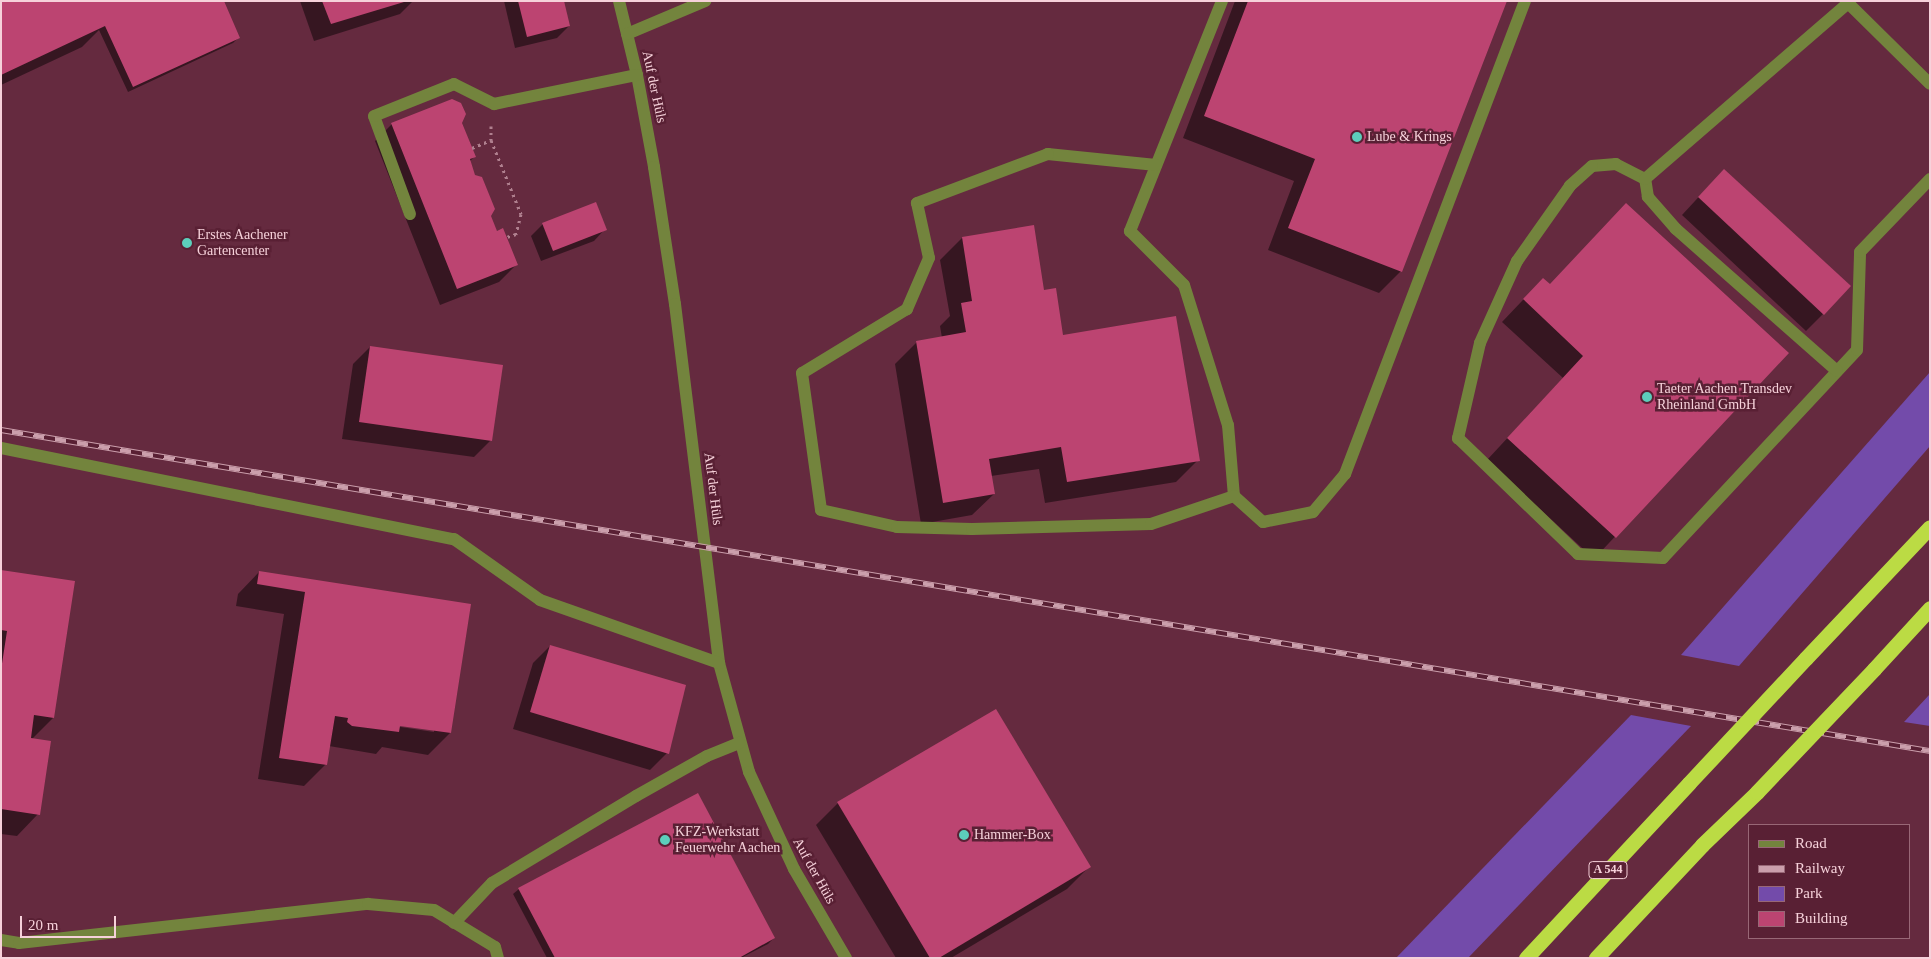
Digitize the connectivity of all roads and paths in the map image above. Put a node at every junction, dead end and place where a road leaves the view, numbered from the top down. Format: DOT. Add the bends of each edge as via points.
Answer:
graph roads {
  1 [pos="619,1"];
  2 [pos="705,1"];
  3 [pos="1222,1"];
  4 [pos="1525,1"];
  5 [pos="1849,2"];
  6 [pos="627,34"];
  7 [pos="637,75"];
  8 [pos="1930,84"];
  9 [pos="472,148"];
  10 [pos="1156,166"];
  11 [pos="1646,179"];
  12 [pos="1930,179"];
  13 [pos="410,214"];
  14 [pos="507,237"];
  15 [pos="1837,371"];
  16 [pos="1,448"];
  17 [pos="1234,496"];
  18 [pos="1930,527"];
  19 [pos="1930,608"];
  20 [pos="719,663"];
  21 [pos="739,743"];
  22 [pos="454,923"];
  23 [pos="1,940"];
  24 [pos="498,958"];
  25 [pos="846,958"];
  26 [pos="1526,958"];
  27 [pos="1596,958"];
  1 -- 6 [label="street, Auf der Hüls"];
  2 -- 6 [label="street"];
  3 -- 10 [label="street"];
  4 -- 17 [label="street" via="1345,474 1313,512 1263,522"];
  5 -- 8 [label="street"];
  5 -- 11 [label="street"];
  6 -- 7 [label="street, Auf der Hüls"];
  7 -- 13 [label="street" via="494,104 454,84 374,116"];
  7 -- 20 [label="street, Auf der Hüls" via="675,304"];
  9 -- 14 [label="path" via="491,140 521,214 516,234"];
  10 -- 17 [label="street" via="1130,231 1184,285 1228,425"];
  10 -- 17 [label="street" via="1048,154 917,203 929,258 907,309 802,373 821,510 897,527 972,529 1151,524"];
  11 -- 15 [label="street" via="1648,197 1676,229"];
  11 -- 15 [label="street" via="1616,164 1592,166 1570,186 1517,261 1480,342 1458,438 1578,554 1663,558"];
  12 -- 15 [label="street" via="1860,252 1857,350"];
  16 -- 20 [label="street" via="454,539 540,600"];
  18 -- 26 [label="highway, A 544, bridge"];
  19 -- 27 [label="highway, bridge"];
  20 -- 21 [label="street, Auf der Hüls"];
  21 -- 22 [label="street" via="707,756 636,796 492,883"];
  21 -- 25 [label="street, Auf der Hüls" via="794,869"];
  22 -- 23 [label="street" via="434,910 368,904 19,943"];
  22 -- 24 [label="street" via="495,947"];
}
